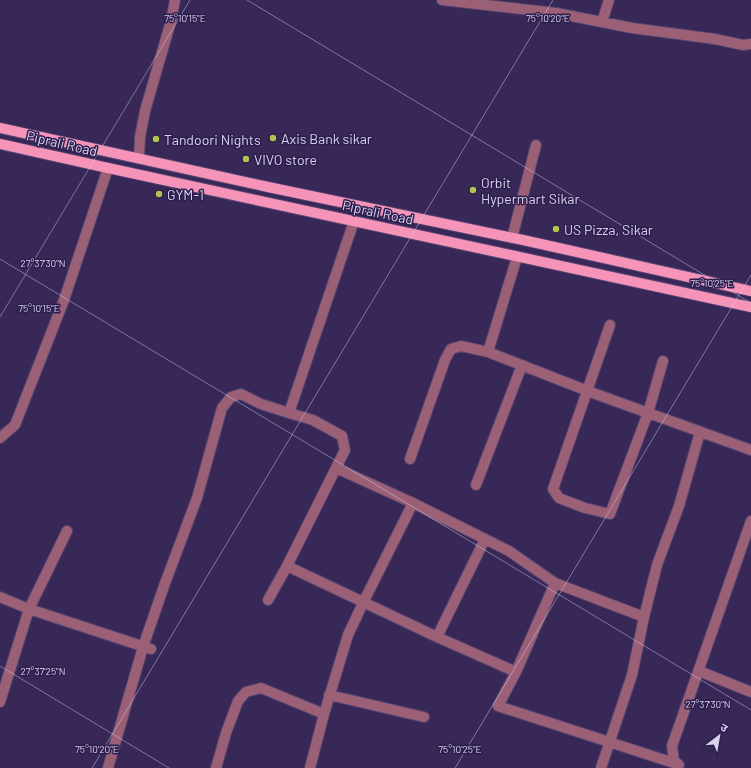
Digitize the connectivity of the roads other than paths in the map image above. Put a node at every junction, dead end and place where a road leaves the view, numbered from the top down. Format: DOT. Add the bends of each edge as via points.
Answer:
graph roads {
  1 [pos="175,0"];
  2 [pos="444,0"];
  3 [pos="609,0"];
  4 [pos="520,5"];
  5 [pos="602,22"];
  6 [pos="751,44"];
  7 [pos="0,128"];
  8 [pos="0,144"];
  9 [pos="536,146"];
  10 [pos="139,158"];
  11 [pos="108,168"];
  12 [pos="354,221"];
  13 [pos="512,238"];
  14 [pos="517,257"];
  15 [pos="751,291"];
  16 [pos="751,307"];
  17 [pos="610,325"];
  18 [pos="488,352"];
  19 [pos="663,361"];
  20 [pos="522,365"];
  21 [pos="587,390"];
  22 [pos="289,413"];
  23 [pos="648,413"];
  24 [pos="700,432"];
  25 [pos="0,438"];
  26 [pos="751,450"];
  27 [pos="410,459"];
  28 [pos="336,468"];
  29 [pos="476,485"];
  30 [pos="413,503"];
  31 [pos="751,521"];
  32 [pos="67,531"];
  33 [pos="485,539"];
  34 [pos="287,566"];
  35 [pos="555,582"];
  36 [pos="0,597"];
  37 [pos="268,600"];
  38 [pos="363,602"];
  39 [pos="28,609"];
  40 [pos="644,617"];
  41 [pos="437,637"];
  42 [pos="147,648"];
  43 [pos="698,671"];
  44 [pos="516,672"];
  45 [pos="751,692"];
  46 [pos="330,695"];
  47 [pos="0,702"];
  48 [pos="324,714"];
  49 [pos="424,717"];
  50 [pos="609,742"];
  51 [pos="680,766"];
  52 [pos="108,768"];
  53 [pos="216,768"];
  54 [pos="310,768"];
  55 [pos="601,768"];
  1 -- 10 [label="street" via="145,111"];
  2 -- 4 [label="street"];
  3 -- 5 [label="street"];
  4 -- 5 [label="street"];
  5 -- 6 [label="street" via="743,45"];
  7 -- 10 [label="main road"];
  8 -- 11 [label="main road, Piprali Road"];
  9 -- 13 [label="street"];
  10 -- 13 [label="main road"];
  11 -- 12 [label="main road, Piprali Road"];
  11 -- 25 [label="street" via="64,300 15,425"];
  12 -- 14 [label="main road, Piprali Road"];
  12 -- 22 [label="street"];
  13 -- 15 [label="main road"];
  14 -- 16 [label="main road, Piprali Road"];
  14 -- 18 [label="street"];
  17 -- 21 [label="street"];
  18 -- 20 [label="street"];
  18 -- 27 [label="street" via="461,346 451,349"];
  19 -- 23 [label="street"];
  20 -- 21 [label="street"];
  20 -- 29 [label="street"];
  21 -- 23 [label="street"];
  21 -- 23 [label="street" via="554,489 559,498 585,508 610,514"];
  22 -- 28 [label="street" via="313,420 342,436 345,450"];
  22 -- 42 [label="street" via="241,394 231,397 222,408 197,498 164,586"];
  23 -- 24 [label="street"];
  24 -- 26 [label="street"];
  24 -- 40 [label="street" via="679,506 657,565"];
  28 -- 30 [label="street"];
  28 -- 34 [label="street"];
  30 -- 33 [label="street"];
  30 -- 38 [label="street"];
  31 -- 43 [label="street"];
  32 -- 39 [label="street"];
  33 -- 35 [label="street" via="509,551"];
  33 -- 41 [label="street"];
  34 -- 37 [label="street"];
  34 -- 38 [label="street"];
  35 -- 40 [label="street"];
  35 -- 44 [label="street"];
  36 -- 39 [label="street"];
  38 -- 41 [label="street"];
  38 -- 46 [label="street" via="348,635"];
  39 -- 42 [label="street"];
  39 -- 47 [label="street"];
  40 -- 50 [label="street" via="632,675"];
  41 -- 44 [label="street"];
  42 -- 52 [label="street"];
  43 -- 45 [label="street"];
  43 -- 51 [label="street" via="672,746 674,761"];
  44 -- 50 [label="street" via="498,706"];
  46 -- 48 [label="street"];
  46 -- 49 [label="street"];
  48 -- 53 [label="street" via="261,688 246,692 238,700"];
  48 -- 54 [label="street"];
  50 -- 51 [label="street"];
  50 -- 55 [label="street"];
}
